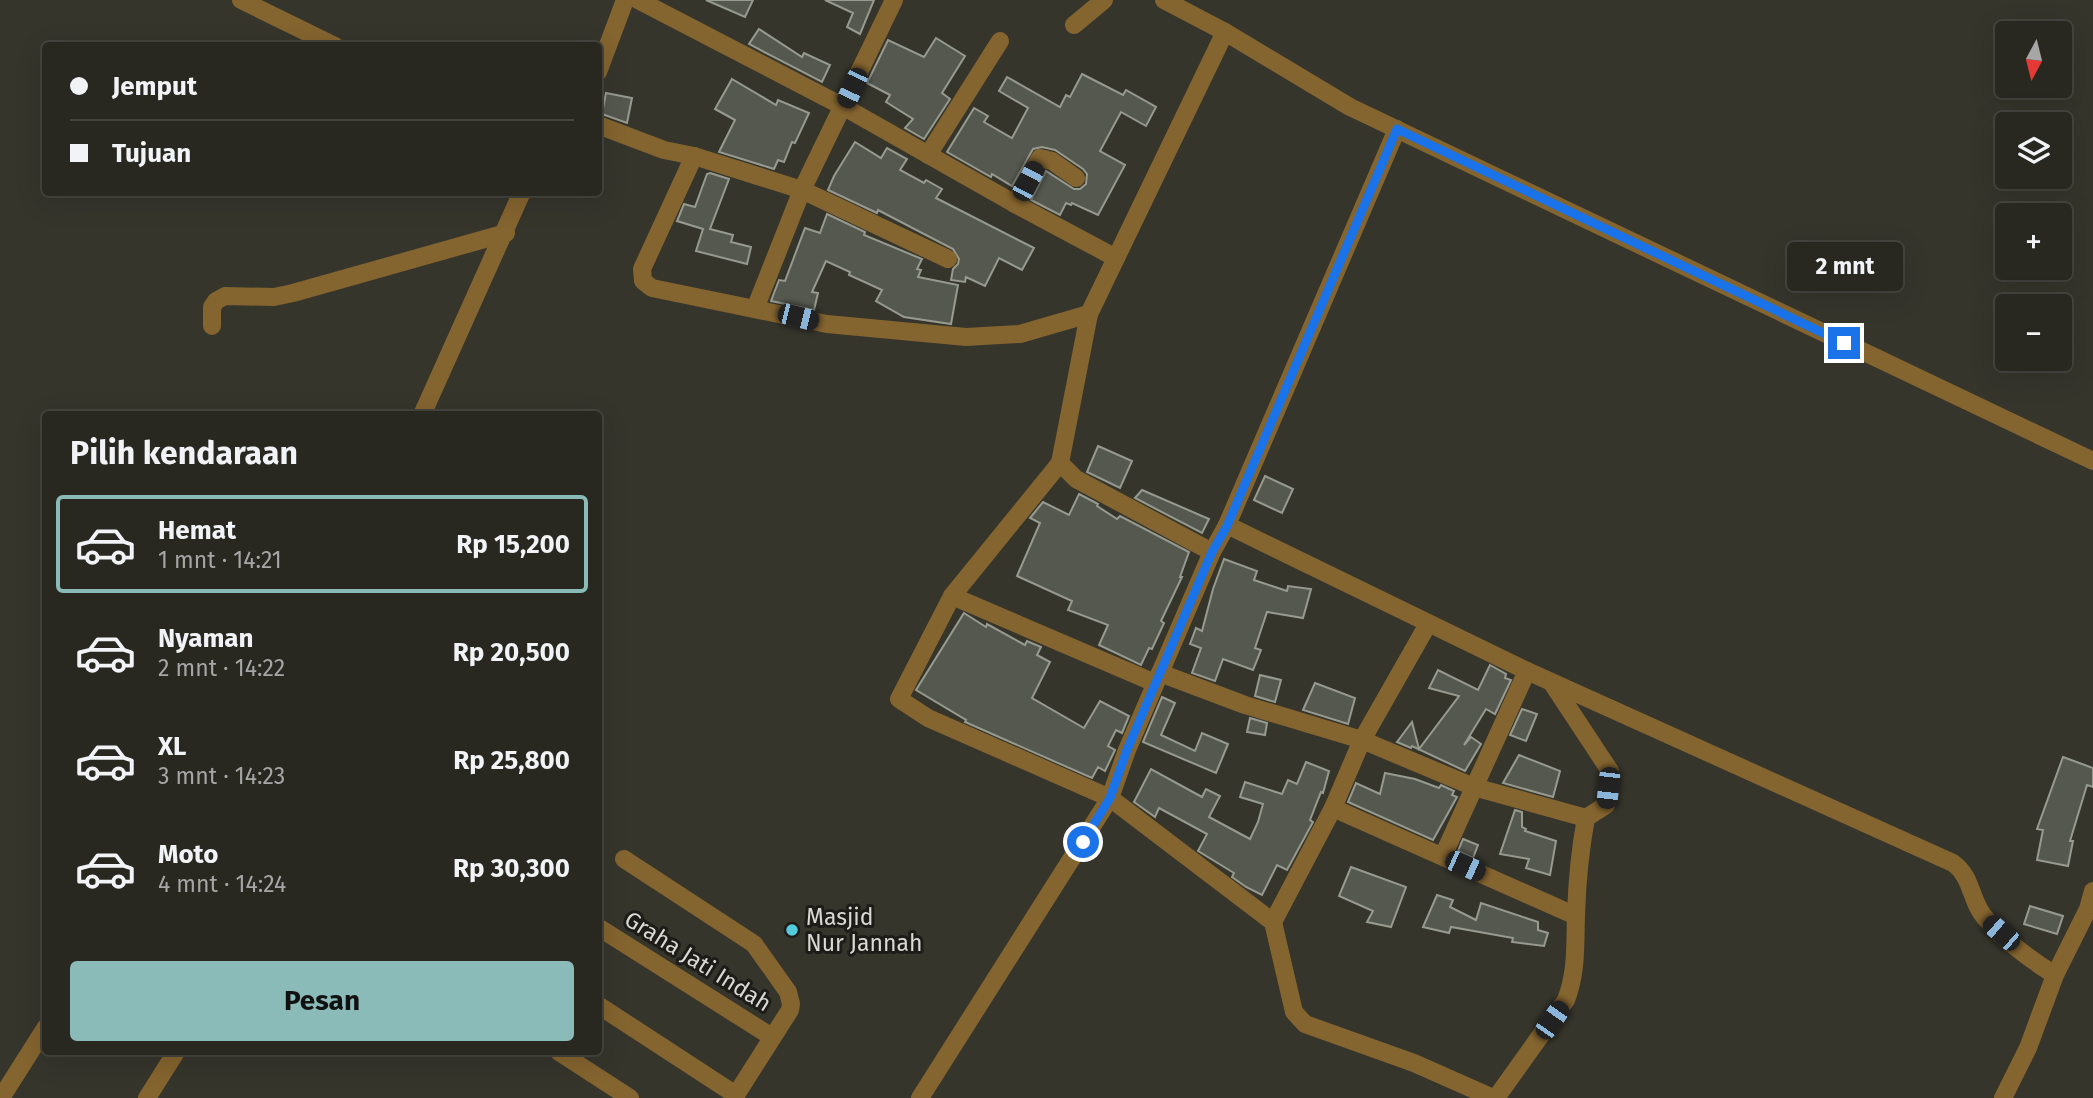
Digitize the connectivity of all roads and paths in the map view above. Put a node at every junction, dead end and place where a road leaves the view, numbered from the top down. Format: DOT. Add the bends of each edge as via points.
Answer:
graph roads {
  1 [pos="241,0"];
  2 [pos="625,0"];
  3 [pos="638,0"];
  4 [pos="894,0"];
  5 [pos="1104,0"];
  6 [pos="1164,0"];
  7 [pos="1074,24"];
  8 [pos="1225,32"];
  9 [pos="1000,41"];
  10 [pos="327,42"];
  11 [pos="602,61"];
  12 [pos="844,107"];
  13 [pos="602,127"];
  14 [pos="1397,129"];
  15 [pos="928,155"];
  16 [pos="694,156"];
  17 [pos="1076,178"];
  18 [pos="802,190"];
  19 [pos="520,196"];
  20 [pos="1015,204"];
  21 [pos="506,233"];
  22 [pos="1116,258"];
  23 [pos="948,259"];
  24 [pos="755,309"];
  25 [pos="1089,314"];
  26 [pos="212,326"];
  27 [pos="424,411"];
  28 [pos="2093,461"];
  29 [pos="1060,463"];
  30 [pos="1227,526"];
  31 [pos="1212,552"];
  32 [pos="952,596"];
  33 [pos="1428,624"];
  34 [pos="1527,671"];
  35 [pos="1157,678"];
  36 [pos="1552,683"];
  37 [pos="1362,740"];
  38 [pos="1474,787"];
  39 [pos="1110,798"];
  40 [pos="1333,808"];
  41 [pos="1586,818"];
  42 [pos="1443,856"];
  43 [pos="624,859"];
  44 [pos="2093,891"];
  45 [pos="2091,910"];
  46 [pos="1576,916"];
  47 [pos="1273,922"];
  48 [pos="602,930"];
  49 [pos="2055,975"];
  50 [pos="602,1008"];
  51 [pos="42,1033"];
  52 [pos="772,1037"];
  53 [pos="174,1055"];
  54 [pos="564,1055"];
  55 [pos="735,1096"];
  56 [pos="1,1098"];
  57 [pos="147,1098"];
  58 [pos="630,1098"];
  59 [pos="920,1098"];
  60 [pos="1494,1098"];
  61 [pos="2003,1098"];
  1 -- 10 [label="street"];
  2 -- 11 [label="street"];
  3 -- 12 [label="street"];
  4 -- 12 [label="street"];
  5 -- 7 [label="street"];
  6 -- 8 [label="street"];
  8 -- 14 [label="street" via="1350,107"];
  8 -- 22 [label="street"];
  9 -- 15 [label="street"];
  12 -- 15 [label="street"];
  12 -- 18 [label="street"];
  13 -- 16 [label="street"];
  14 -- 28 [label="street"];
  14 -- 30 [label="street"];
  15 -- 20 [label="street"];
  16 -- 18 [label="street"];
  16 -- 24 [label="street" via="642,269 643,281 652,288"];
  17 -- 20 [label="street" via="1040,158"];
  18 -- 23 [label="street"];
  18 -- 24 [label="street"];
  19 -- 21 [label="street"];
  20 -- 22 [label="street"];
  21 -- 26 [label="street" via="293,293 225,296 212,307"];
  21 -- 27 [label="street"];
  22 -- 25 [label="street"];
  24 -- 25 [label="street" via="827,324 967,337 1020,334"];
  25 -- 29 [label="street"];
  29 -- 31 [label="street" via="1076,478"];
  29 -- 32 [label="street"];
  30 -- 31 [label="street"];
  30 -- 33 [label="street"];
  31 -- 35 [label="street"];
  32 -- 35 [label="street"];
  32 -- 39 [label="street" via="900,699 928,718"];
  33 -- 34 [label="street"];
  33 -- 37 [label="street"];
  34 -- 36 [label="street"];
  34 -- 38 [label="street"];
  35 -- 37 [label="street"];
  35 -- 39 [label="street"];
  36 -- 41 [label="street" via="1610,771 1606,804"];
  36 -- 49 [label="street" via="1953,863 1967,878 1985,919"];
  37 -- 38 [label="street"];
  37 -- 40 [label="street"];
  38 -- 41 [label="street"];
  38 -- 42 [label="street"];
  39 -- 47 [label="street"];
  39 -- 59 [label="street"];
  40 -- 42 [label="street"];
  40 -- 47 [label="street"];
  41 -- 46 [label="street"];
  42 -- 46 [label="street"];
  43 -- 52 [label="street, Graha Jati Indah" via="754,944 790,997 790,1010"];
  44 -- 45 [label="street"];
  45 -- 49 [label="street"];
  46 -- 60 [label="street" via="1575,970 1569,993"];
  47 -- 60 [label="street" via="1294,1012 1305,1024"];
  48 -- 52 [label="street, Graha Jati Indah"];
  49 -- 61 [label="street" via="2028,1048"];
  50 -- 55 [label="street, Graha Jati Indah"];
  51 -- 56 [label="street"];
  52 -- 55 [label="street, Graha Jati Indah"];
  53 -- 57 [label="street"];
  54 -- 58 [label="street"];
}
